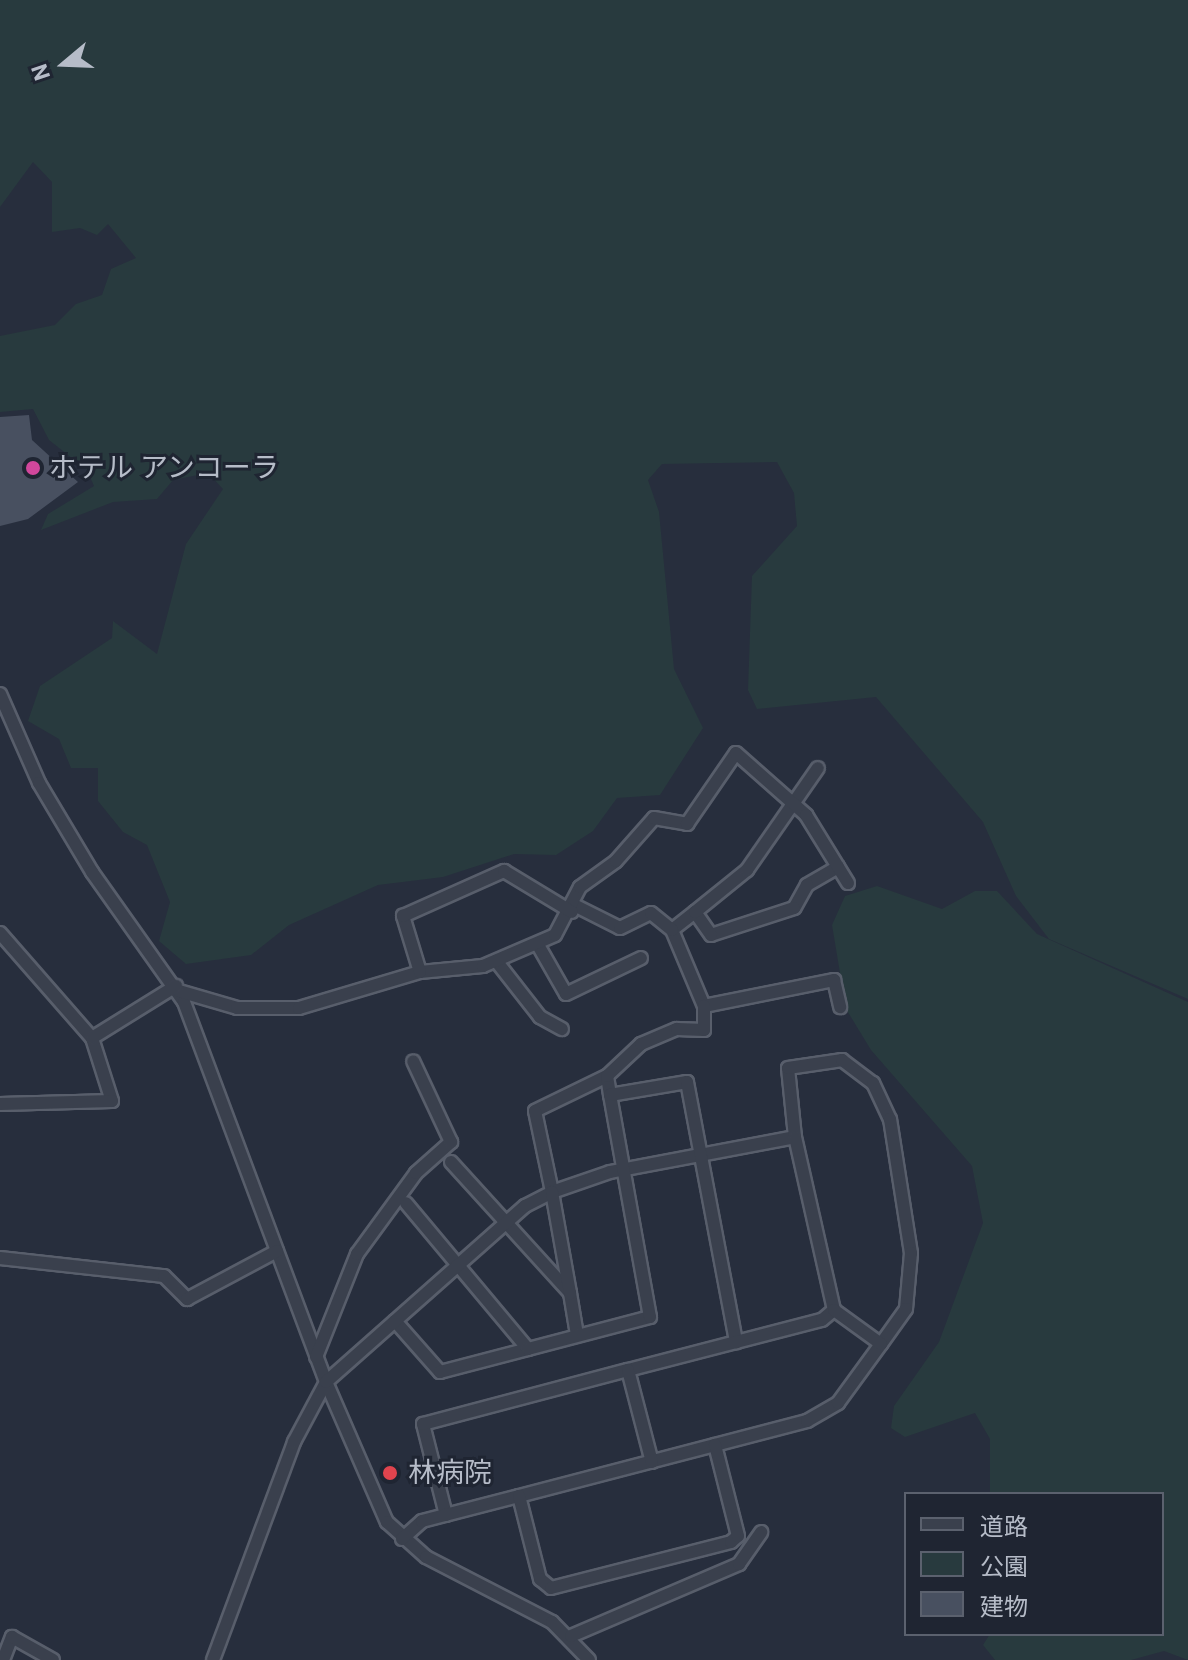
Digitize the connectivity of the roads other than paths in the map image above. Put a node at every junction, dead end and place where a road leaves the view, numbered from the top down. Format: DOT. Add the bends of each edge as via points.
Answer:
graph roads {
  1 [pos="0,694"];
  2 [pos="818,768"];
  3 [pos="788,803"];
  4 [pos="838,867"];
  5 [pos="848,883"];
  6 [pos="573,909"];
  7 [pos="695,912"];
  8 [pos="672,930"];
  9 [pos="0,933"];
  10 [pos="538,945"];
  11 [pos="641,958"];
  12 [pos="497,962"];
  13 [pos="420,972"];
  14 [pos="178,989"];
  15 [pos="704,1006"];
  16 [pos="840,1007"];
  17 [pos="562,1029"];
  18 [pos="92,1038"];
  19 [pos="413,1061"];
  20 [pos="607,1076"];
  21 [pos="610,1095"];
  22 [pos="0,1104"];
  23 [pos="795,1137"];
  24 [pos="700,1156"];
  25 [pos="451,1162"];
  26 [pos="623,1170"];
  27 [pos="552,1192"];
  28 [pos="406,1203"];
  29 [pos="505,1224"];
  30 [pos="277,1251"];
  31 [pos="0,1258"];
  32 [pos="459,1265"];
  33 [pos="570,1293"];
  34 [pos="834,1310"];
  35 [pos="395,1321"];
  36 [pos="577,1335"];
  37 [pos="736,1342"];
  38 [pos="881,1344"];
  39 [pos="528,1349"];
  40 [pos="316,1357"];
  41 [pos="628,1370"];
  42 [pos="326,1382"];
  43 [pos="715,1445"];
  44 [pos="652,1462"];
  45 [pos="519,1496"];
  46 [pos="446,1515"];
  47 [pos="761,1532"];
  48 [pos="402,1539"];
  49 [pos="571,1636"];
  50 [pos="3,1660"];
  51 [pos="53,1660"];
  52 [pos="213,1660"];
  53 [pos="589,1660"];
  1 -- 14 [label="street" via="39,783 92,872"];
  2 -- 3 [label="street"];
  3 -- 4 [label="street" via="806,815"];
  3 -- 6 [label="street" via="736,753 687,824 654,818 616,861 580,887"];
  3 -- 7 [label="street" via="747,870"];
  4 -- 5 [label="street"];
  4 -- 7 [label="street" via="807,885 794,908 711,935"];
  6 -- 8 [label="street" via="620,928 651,913"];
  6 -- 10 [label="street" via="563,929"];
  6 -- 13 [label="street" via="504,871 403,916"];
  7 -- 8 [label="street"];
  8 -- 15 [label="street"];
  9 -- 18 [label="street"];
  10 -- 11 [label="street" via="566,994"];
  10 -- 12 [label="street"];
  12 -- 13 [label="street"];
  12 -- 17 [label="street" via="540,1017"];
  13 -- 14 [label="street" via="299,1008 237,1008"];
  14 -- 18 [label="street"];
  14 -- 30 [label="street"];
  15 -- 16 [label="street" via="834,980"];
  15 -- 20 [label="street" via="704,1030 677,1029 641,1044"];
  18 -- 22 [label="street" via="112,1101"];
  19 -- 40 [label="street" via="451,1142 416,1173 357,1254"];
  20 -- 21 [label="street"];
  20 -- 27 [label="street" via="535,1111"];
  21 -- 24 [label="street" via="687,1082"];
  21 -- 26 [label="street"];
  23 -- 24 [label="street"];
  23 -- 34 [label="street"];
  23 -- 38 [label="street" via="788,1068 842,1060 885,1100 911,1253 906,1309"];
  24 -- 26 [label="street"];
  24 -- 37 [label="street"];
  25 -- 29 [label="street"];
  26 -- 27 [label="street"];
  26 -- 36 [label="street" via="650,1317"];
  27 -- 29 [label="street"];
  27 -- 33 [label="street"];
  28 -- 32 [label="street"];
  29 -- 32 [label="street"];
  29 -- 33 [label="street"];
  30 -- 31 [label="street" via="187,1299 164,1276"];
  30 -- 40 [label="street"];
  32 -- 35 [label="street"];
  32 -- 39 [label="street"];
  33 -- 36 [label="street"];
  34 -- 37 [label="street" via="822,1320"];
  34 -- 38 [label="street"];
  35 -- 39 [label="street" via="440,1372"];
  35 -- 42 [label="street"];
  36 -- 39 [label="street"];
  37 -- 41 [label="street"];
  38 -- 43 [label="street" via="838,1403 807,1421"];
  40 -- 42 [label="street"];
  41 -- 44 [label="street"];
  41 -- 46 [label="street" via="423,1424"];
  42 -- 48 [label="street" via="387,1522"];
  42 -- 52 [label="street" via="294,1442"];
  43 -- 44 [label="street"];
  43 -- 45 [label="street" via="738,1536 731,1542 551,1588 540,1579"];
  44 -- 45 [label="street"];
  45 -- 46 [label="street"];
  46 -- 48 [label="street" via="413,1526"];
  47 -- 49 [label="street" via="739,1564"];
  48 -- 49 [label="street"];
  49 -- 53 [label="street"];
  50 -- 51 [label="street" via="12,1637"];
}
